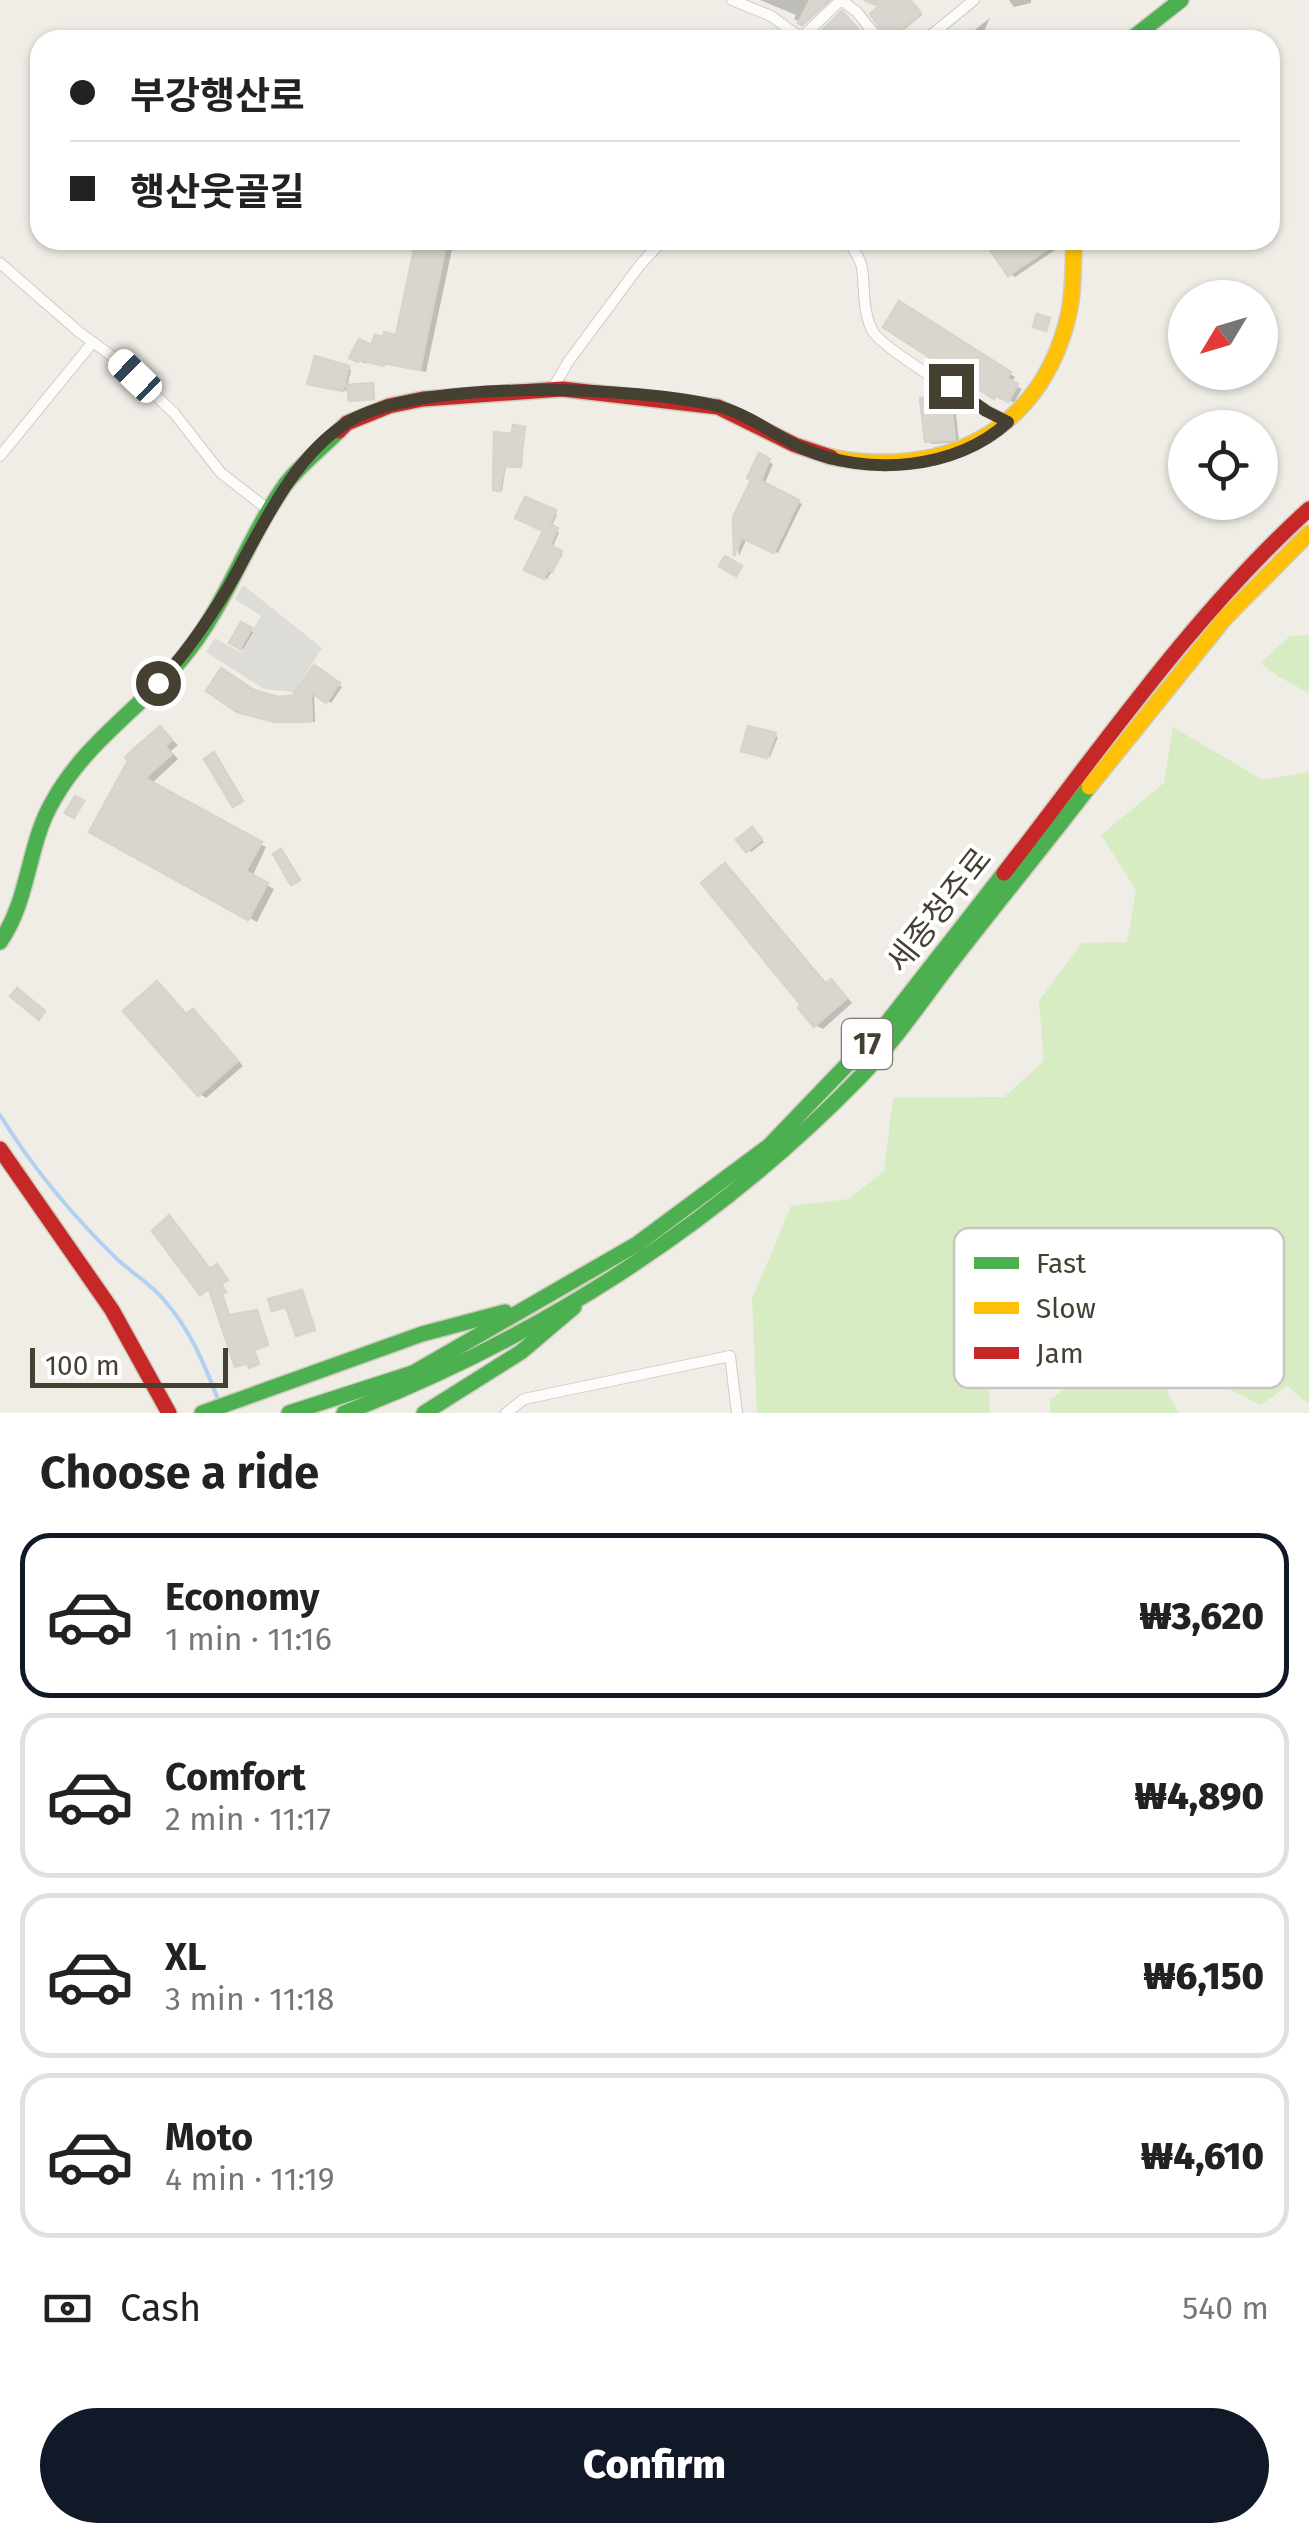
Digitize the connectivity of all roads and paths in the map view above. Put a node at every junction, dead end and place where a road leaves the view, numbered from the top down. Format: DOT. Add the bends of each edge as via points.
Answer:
graph roads {
  1 [pos="732,0"];
  2 [pos="974,0"];
  3 [pos="1181,0"];
  4 [pos="840,1"];
  5 [pos="791,30"];
  6 [pos="812,30"];
  7 [pos="871,30"];
  8 [pos="938,30"];
  9 [pos="1143,30"];
  10 [pos="654,250"];
  11 [pos="855,250"];
  12 [pos="1074,250"];
  13 [pos="0,263"];
  14 [pos="92,342"];
  15 [pos="552,390"];
  16 [pos="1008,422"];
  17 [pos="0,456"];
  18 [pos="1309,508"];
  19 [pos="270,511"];
  20 [pos="1309,533"];
  21 [pos="0,942"];
  22 [pos="0,1149"];
  23 [pos="592,1289"];
  24 [pos="529,1306"];
  25 [pos="169,1413"];
  26 [pos="202,1413"];
  27 [pos="289,1413"];
  28 [pos="344,1413"];
  29 [pos="424,1413"];
  30 [pos="506,1413"];
  31 [pos="737,1413"];
  1 -- 5 [label="street"];
  2 -- 8 [label="street"];
  3 -- 9 [label="main road"];
  4 -- 6 [label="street"];
  4 -- 7 [label="street"];
  10 -- 15 [label="street"];
  11 -- 16 [label="street" via="872,333"];
  12 -- 16 [label="main road" via="1058,349"];
  13 -- 14 [label="street"];
  14 -- 17 [label="street"];
  14 -- 19 [label="street" via="174,413 221,473"];
  15 -- 16 [label="main road" via="718,406 820,455 878,463 912,464 971,449"];
  15 -- 19 [label="main road" via="423,398 364,414 331,436"];
  18 -- 24 [label="main road, 세종청주로 / 17" via="1167,664 886,1024 769,1146 637,1244"];
  19 -- 21 [label="main road" via="180,660 90,747 51,803 22,900"];
  20 -- 23 [label="main road, 세종청주로 / 17" via="1173,678 862,1076 760,1171"];
  22 -- 25 [label="main road" via="104,1296"];
  23 -- 28 [label="main road, 세종청주로 / 17" via="507,1340"];
  23 -- 29 [label="main road" via="544,1337"];
  24 -- 26 [label="main road" via="422,1334"];
  24 -- 27 [label="main road, 세종청주로 / 17" via="413,1372"];
  30 -- 31 [label="street" via="524,1399 730,1356"];
}
